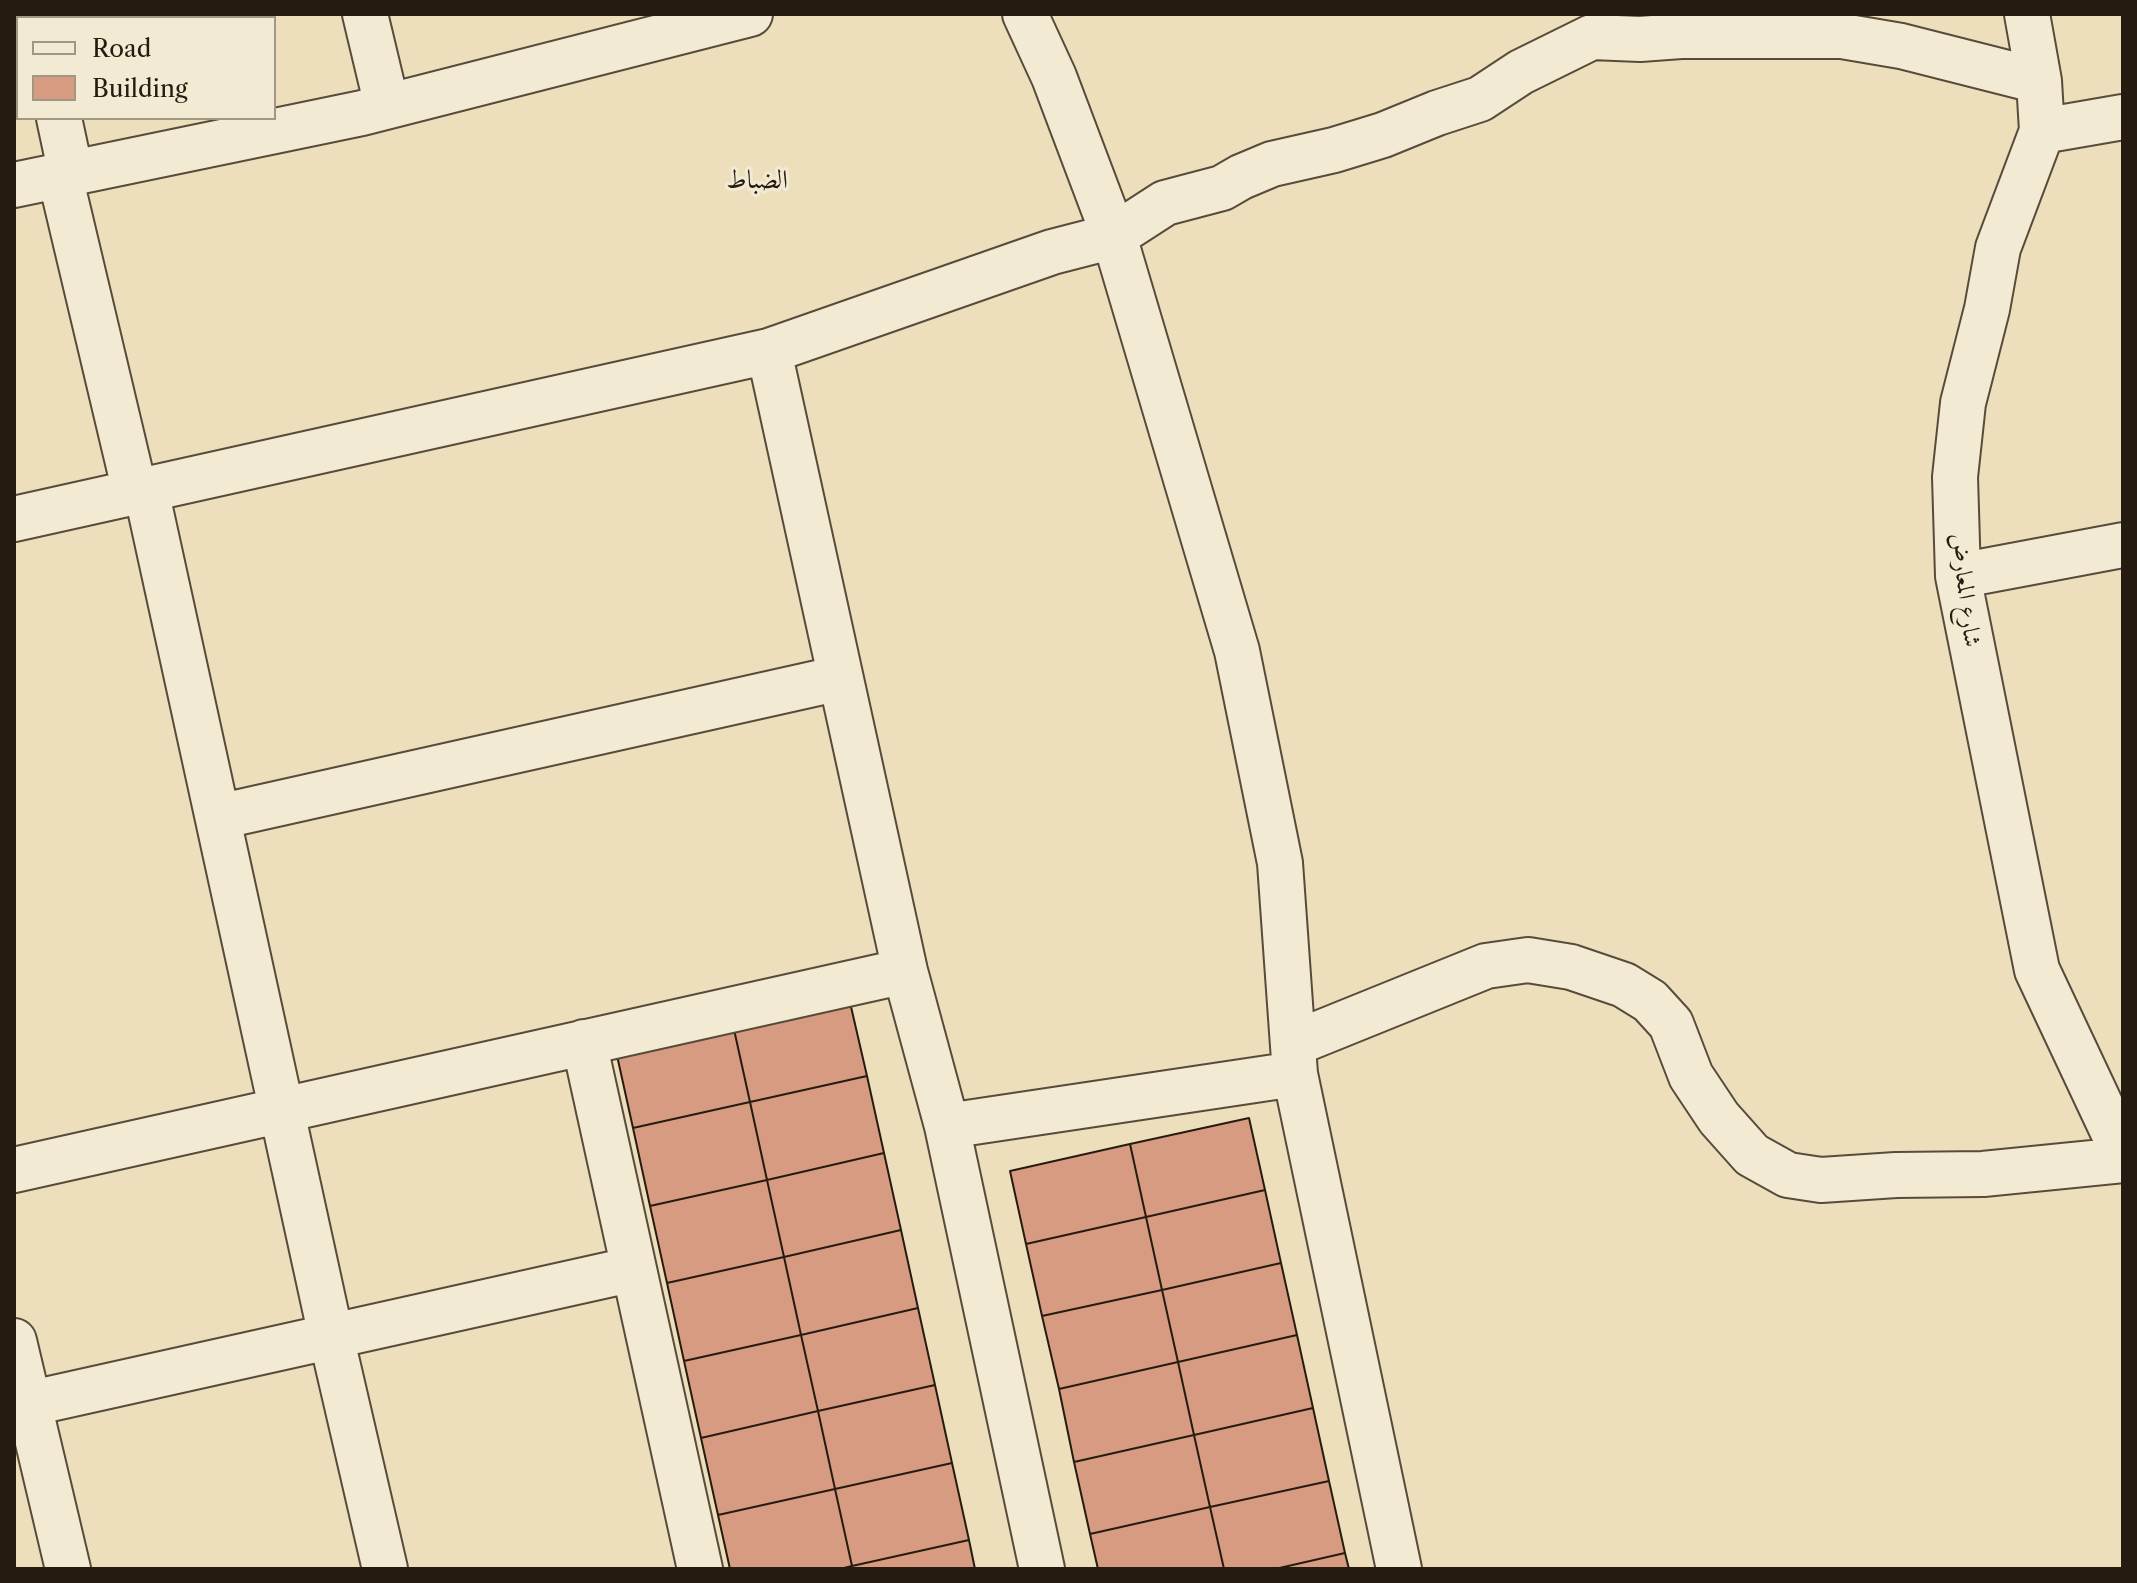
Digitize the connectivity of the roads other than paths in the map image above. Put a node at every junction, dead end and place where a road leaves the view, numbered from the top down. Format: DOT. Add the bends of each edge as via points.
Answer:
graph roads {
  1 [pos="365,14"];
  2 [pos="750,14"];
  3 [pos="1025,14"];
  4 [pos="2027,14"];
  5 [pos="689,21"];
  6 [pos="2039,81"];
  7 [pos="387,106"];
  8 [pos="2123,117"];
  9 [pos="59,120"];
  10 [pos="2042,131"];
  11 [pos="65,175"];
  12 [pos="14,185"];
  13 [pos="1114,236"];
  14 [pos="769,351"];
  15 [pos="140,491"];
  16 [pos="14,519"];
  17 [pos="2123,545"];
  18 [pos="1958,576"];
  19 [pos="840,678"];
  20 [pos="218,817"];
  21 [pos="905,971"];
  22 [pos="584,1042"];
  23 [pos="1294,1059"];
  24 [pos="281,1110"];
  25 [pos="947,1126"];
  26 [pos="2123,1153"];
  27 [pos="2123,1160"];
  28 [pos="14,1170"];
  29 [pos="634,1269"];
  30 [pos="331,1336"];
  31 [pos="14,1341"];
  32 [pos="21,1405"];
  33 [pos="68,1569"];
  34 [pos="385,1569"];
  35 [pos="700,1569"];
  36 [pos="1042,1569"];
  37 [pos="1399,1569"];
  1 -- 7 [label="street"];
  2 -- 5 [label="street"];
  3 -- 13 [label="street"];
  4 -- 6 [label="street, شارع المعارض"];
  5 -- 7 [label="street"];
  6 -- 10 [label="street, شارع المعارض"];
  6 -- 13 [label="street" via="1842,36 1592,37 1480,99 1165,203"];
  7 -- 11 [label="street"];
  8 -- 10 [label="street"];
  9 -- 11 [label="street"];
  10 -- 18 [label="street, شارع المعارض" via="1998,248 1963,403 1955,477"];
  11 -- 12 [label="street"];
  11 -- 15 [label="street"];
  13 -- 14 [label="street" via="1052,252"];
  13 -- 23 [label="street" via="1237,651 1280,863"];
  14 -- 15 [label="street"];
  14 -- 19 [label="street"];
  15 -- 16 [label="street"];
  15 -- 20 [label="street"];
  17 -- 18 [label="street"];
  18 -- 26 [label="street, شارع المعارض" via="2037,970"];
  19 -- 20 [label="street"];
  19 -- 21 [label="street"];
  20 -- 24 [label="street"];
  21 -- 22 [label="street"];
  21 -- 25 [label="street"];
  22 -- 24 [label="street"];
  22 -- 29 [label="street"];
  23 -- 25 [label="street"];
  23 -- 27 [label="street" via="1486,966 1528,960 1571,967 1624,985 1650,1001 1671,1024 1691,1076 1719,1118 1752,1155 1788,1175 1821,1180 1983,1174"];
  23 -- 37 [label="street"];
  24 -- 28 [label="street"];
  24 -- 30 [label="street"];
  25 -- 36 [label="street"];
  29 -- 30 [label="street"];
  29 -- 35 [label="street"];
  30 -- 32 [label="street"];
  30 -- 34 [label="street"];
  31 -- 32 [label="street"];
  32 -- 33 [label="street"];
}
